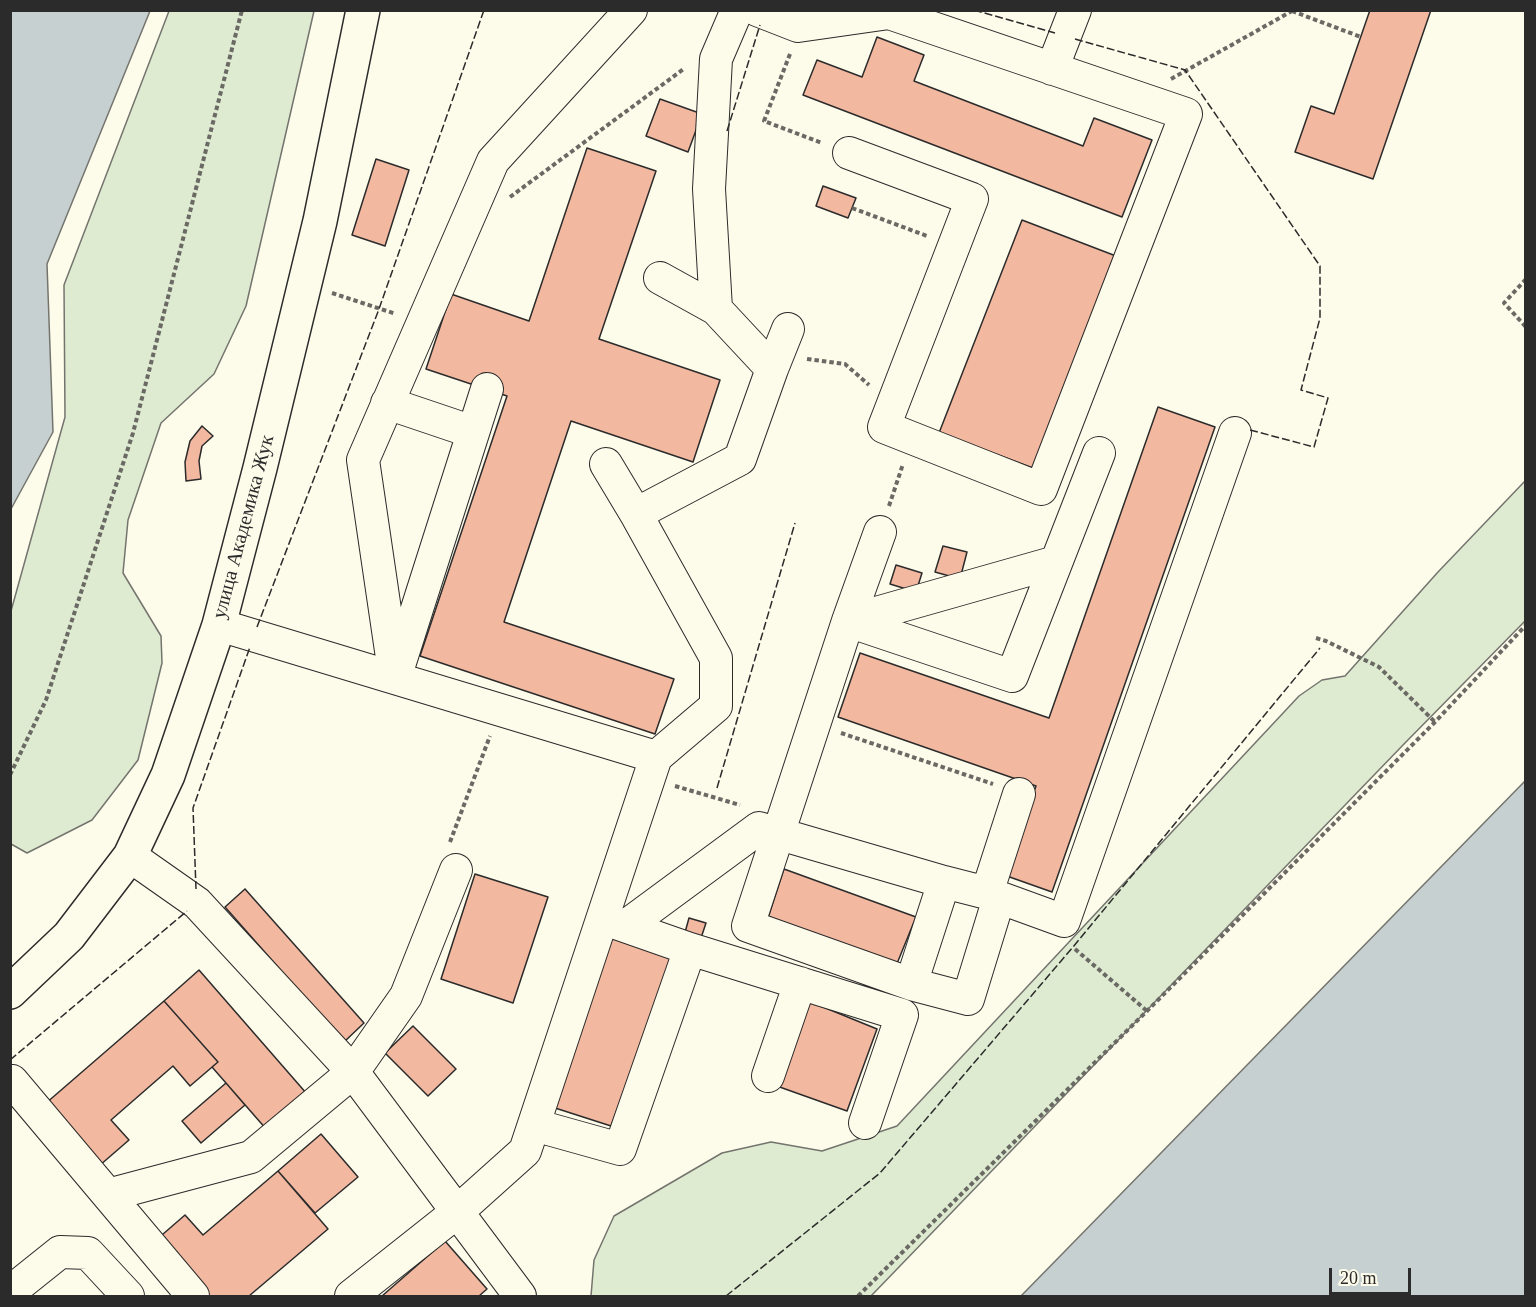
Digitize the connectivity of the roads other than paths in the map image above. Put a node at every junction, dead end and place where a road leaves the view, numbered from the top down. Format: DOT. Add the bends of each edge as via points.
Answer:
graph roads {
  1 [pos="363,10"];
  2 [pos="631,10"];
  3 [pos="737,10"];
  4 [pos="757,10"];
  5 [pos="1075,10"];
  6 [pos="1052,69"];
  7 [pos="849,153"];
  8 [pos="660,278"];
  9 [pos="716,309"];
  10 [pos="487,389"];
  11 [pos="387,404"];
  12 [pos="473,432"];
  13 [pos="1235,433"];
  14 [pos="1099,453"];
  15 [pos="606,464"];
  16 [pos="1041,489"];
  17 [pos="1079,504"];
  18 [pos="636,514"];
  19 [pos="880,531"];
  20 [pos="1056,562"];
  21 [pos="848,621"];
  22 [pos="219,625"];
  23 [pos="395,678"];
  24 [pos="652,768"];
  25 [pos="1019,794"];
  26 [pos="782,825"];
  27 [pos="130,856"];
  28 [pos="456,870"];
  29 [pos="944,882"];
  30 [pos="993,896"];
  31 [pos="614,922"];
  32 [pos="690,949"];
  33 [pos="800,983"];
  34 [pos="911,984"];
  35 [pos="10,992"];
  36 [pos="353,1072"];
  37 [pos="768,1076"];
  38 [pos="12,1081"];
  39 [pos="865,1123"];
  40 [pos="534,1125"];
  41 [pos="108,1195"];
  42 [pos="457,1212"];
  43 [pos="10,1292"];
  44 [pos="128,1296"];
  45 [pos="193,1296"];
  46 [pos="351,1296"];
  47 [pos="520,1296"];
  1 -- 22 [label="main road, улица Академика Жук" via="306,284"];
  2 -- 11 [label="lane" via="493,161"];
  3 -- 9 [label="lane" via="716,59 709,189"];
  4 -- 6 [label="lane" via="795,37 889,14"];
  5 -- 6 [label="lane"];
  6 -- 16 [label="lane" via="1186,114"];
  7 -- 16 [label="lane" via="972,199 884,427"];
  8 -- 9 [label="lane"];
  9 -- 18 [label="lane" via="780,351 740,459"];
  10 -- 12 [label="lane"];
  11 -- 12 [label="lane"];
  11 -- 23 [label="lane" via="363,460"];
  12 -- 23 [label="lane"];
  13 -- 30 [label="lane" via="1064,921"];
  14 -- 17 [label="lane"];
  15 -- 18 [label="lane"];
  16 -- 17 [label="lane"];
  17 -- 20 [label="lane"];
  18 -- 24 [label="lane" via="716,658 716,706"];
  19 -- 21 [label="lane"];
  20 -- 21 [label="lane"];
  20 -- 21 [label="lane" via="1012,676"];
  21 -- 26 [label="lane"];
  22 -- 23 [label="lane"];
  22 -- 27 [label="main road, улица Академика Жук" via="168,775"];
  23 -- 24 [label="lane" via="499,710"];
  24 -- 31 [label="lane"];
  25 -- 30 [label="lane"];
  26 -- 29 [label="lane"];
  26 -- 31 [label="lane" via="759,828"];
  26 -- 34 [label="lane" via="748,926"];
  27 -- 35 [label="main road, улица Академика Жук" via="69,936"];
  27 -- 36 [label="lane" via="196,903"];
  28 -- 36 [label="lane" via="406,996"];
  29 -- 30 [label="lane"];
  29 -- 34 [label="lane"];
  30 -- 34 [label="lane" via="968,999"];
  31 -- 32 [label="lane"];
  31 -- 40 [label="lane"];
  32 -- 33 [label="lane"];
  32 -- 40 [label="lane" via="620,1149"];
  33 -- 37 [label="lane"];
  33 -- 39 [label="lane" via="902,1016"];
  36 -- 41 [label="lane" via="251,1157"];
  36 -- 42 [label="lane"];
  38 -- 41 [label="lane"];
  40 -- 42 [label="lane" via="525,1151"];
  41 -- 45 [label="lane"];
  42 -- 46 [label="lane"];
  42 -- 47 [label="lane"];
  43 -- 44 [label="lane" via="60,1252 88,1253"];
}
